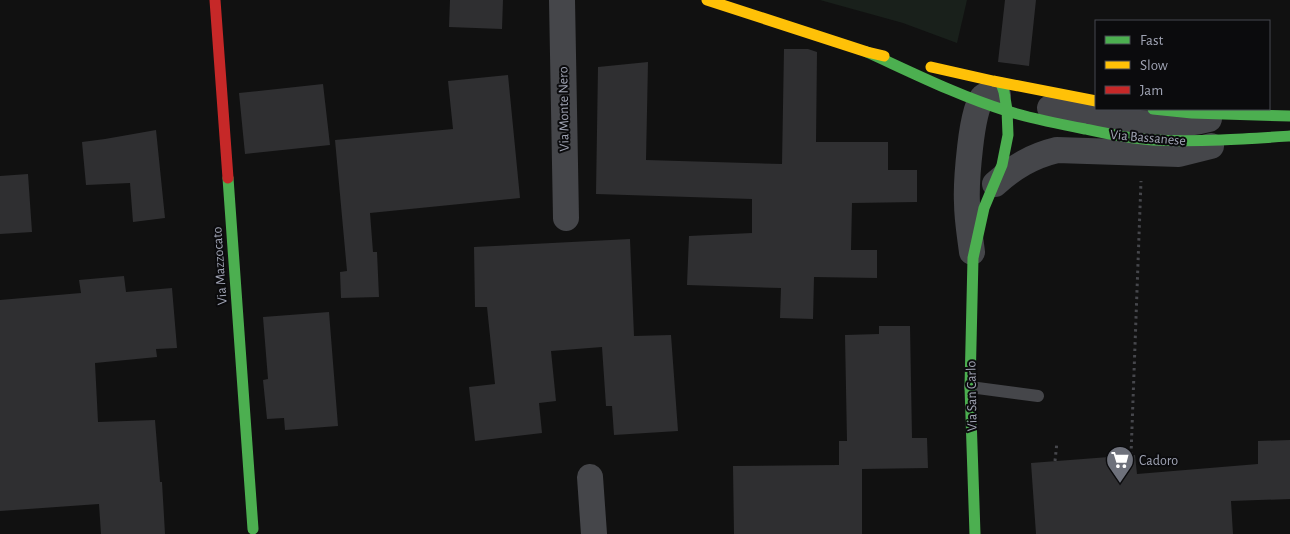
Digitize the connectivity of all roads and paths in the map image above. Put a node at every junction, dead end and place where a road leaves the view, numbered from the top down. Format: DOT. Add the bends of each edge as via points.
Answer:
graph roads {
  1 [pos="216,0"];
  2 [pos="562,0"];
  3 [pos="714,1"];
  4 [pos="867,52"];
  5 [pos="998,98"];
  6 [pos="1095,101"];
  7 [pos="1163,110"];
  8 [pos="1228,114"];
  9 [pos="1290,116"];
  10 [pos="1290,136"];
  11 [pos="1240,139"];
  12 [pos="1142,176"];
  13 [pos="995,184"];
  14 [pos="566,218"];
  15 [pos="973,258"];
  16 [pos="970,387"];
  17 [pos="1038,396"];
  18 [pos="1057,442"];
  19 [pos="1131,455"];
  20 [pos="1055,461"];
  21 [pos="590,477"];
  22 [pos="253,529"];
  23 [pos="594,534"];
  24 [pos="975,534"];
  1 -- 22 [label="street, Via Mazzocato"];
  2 -- 14 [label="street, Via Monte Nero"];
  3 -- 4 [label="street, Via Bassanese"];
  4 -- 5 [label="street, Via Bassanese"];
  4 -- 5 [label="street, Via Bassanese" via="924,78"];
  5 -- 6 [label="street, Via Bassanese"];
  5 -- 8 [label="street, Via Bassanese" via="1141,123 1176,125"];
  5 -- 11 [label="street, Via Bassanese" via="1054,123 1134,138"];
  5 -- 13 [label="street, Via San Carlo" via="1008,130"];
  5 -- 15 [label="street, Via San Carlo" via="972,134 967,178"];
  7 -- 8 [label="street, Via Bassanese"];
  8 -- 9 [label="street, Via Bassanese"];
  10 -- 11 [label="street, Via Bassanese"];
  11 -- 13 [label="street, Via San Carlo" via="1179,154 1057,150 1019,165"];
  12 -- 19 [label="path"];
  13 -- 15 [label="street, Via San Carlo" via="984,208"];
  15 -- 16 [label="street, Via San Carlo"];
  16 -- 17 [label="lane"];
  16 -- 24 [label="street, Via San Carlo"];
  18 -- 20 [label="path"];
  21 -- 23 [label="street"];
}
